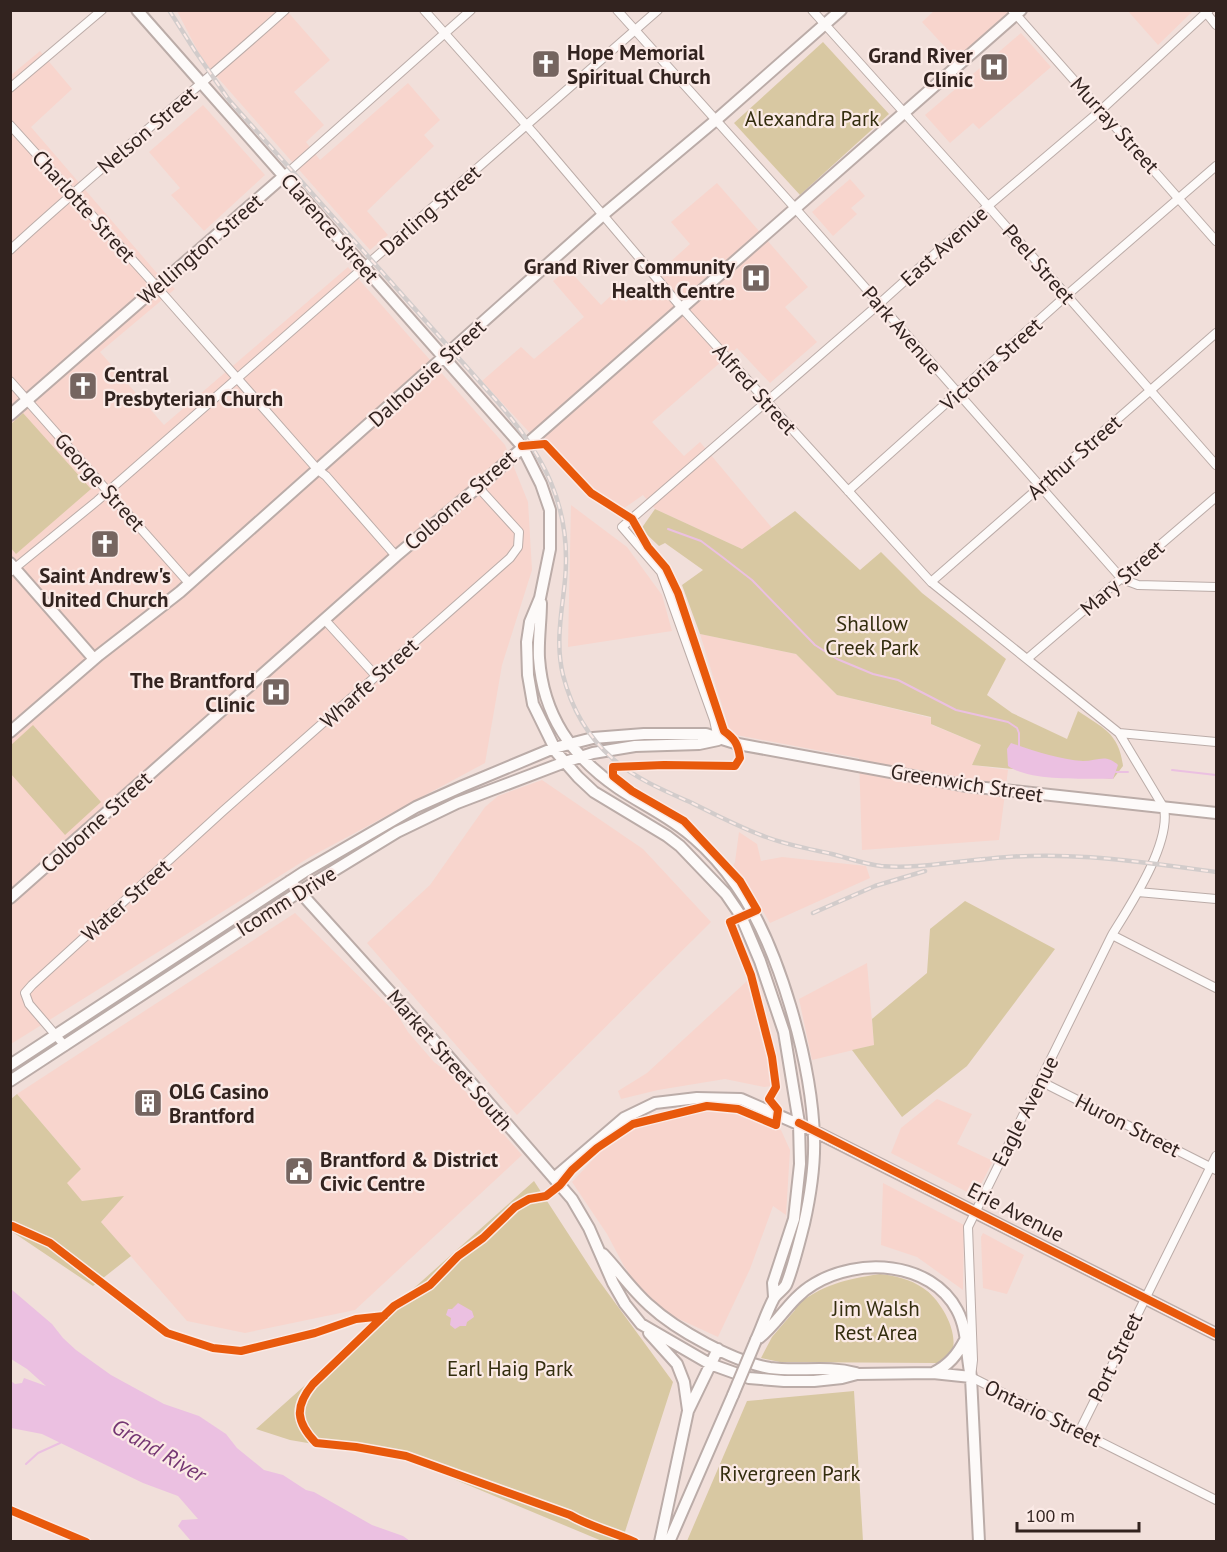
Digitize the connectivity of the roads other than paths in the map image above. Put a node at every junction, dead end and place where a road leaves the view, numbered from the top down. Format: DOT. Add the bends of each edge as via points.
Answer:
graph roads {
  1 [pos="102,10"];
  2 [pos="137,10"];
  3 [pos="285,10"];
  4 [pos="424,10"];
  5 [pos="471,10"];
  6 [pos="617,10"];
  7 [pos="658,10"];
  8 [pos="812,10"];
  9 [pos="841,10"];
  10 [pos="1206,11"];
  11 [pos="1016,12"];
  12 [pos="825,25"];
  13 [pos="1216,25"];
  14 [pos="634,31"];
  15 [pos="444,34"];
  16 [pos="203,83"];
  17 [pos="10,88"];
  18 [pos="1101,110"];
  19 [pos="904,114"];
  20 [pos="716,120"];
  21 [pos="10,125"];
  22 [pos="527,125"];
  23 [pos="1216,166"];
  24 [pos="284,176"];
  25 [pos="72,192"];
  26 [pos="1180,198"];
  27 [pos="988,206"];
  28 [pos="795,208"];
  29 [pos="604,214"];
  30 [pos="1216,241"];
  31 [pos="10,250"];
  32 [pos="364,267"];
  33 [pos="156,287"];
  34 [pos="1067,295"];
  35 [pos="879,304"];
  36 [pos="681,307"];
  37 [pos="1216,333"];
  38 [pos="444,358"];
  39 [pos="237,379"];
  40 [pos="10,381"];
  41 [pos="1150,390"];
  42 [pos="959,394"];
  43 [pos="27,401"];
  44 [pos="767,402"];
  45 [pos="10,415"];
  46 [pos="522,446"];
  47 [pos="1216,465"];
  48 [pos="318,470"];
  49 [pos="1040,486"];
  50 [pos="478,487"];
  51 [pos="848,491"];
  52 [pos="108,492"];
  53 [pos="1216,497"];
  54 [pos="396,556"];
  55 [pos="12,568"];
  56 [pos="1122,579"];
  57 [pos="932,582"];
  58 [pos="189,583"];
  59 [pos="1216,587"];
  60 [pos="540,598"];
  61 [pos="325,620"];
  62 [pos="94,659"];
  63 [pos="1027,659"];
  64 [pos="376,676"];
  65 [pos="10,732"];
  66 [pos="1119,733"];
  67 [pos="718,740"];
  68 [pos="1216,742"];
  69 [pos="569,743"];
  70 [pos="554,748"];
  71 [pos="580,757"];
  72 [pos="565,762"];
  73 [pos="228,808"];
  74 [pos="1164,808"];
  75 [pos="1216,813"];
  76 [pos="290,881"];
  77 [pos="299,892"];
  78 [pos="1138,892"];
  79 [pos="10,898"];
  80 [pos="1216,899"];
  81 [pos="1113,935"];
  82 [pos="1216,988"];
  83 [pos="56,1036"];
  84 [pos="65,1046"];
  85 [pos="10,1065"];
  86 [pos="10,1081"];
  87 [pos="1040,1081"];
  88 [pos="799,1123"];
  89 [pos="814,1131"];
  90 [pos="1216,1156"];
  91 [pos="1214,1169"];
  92 [pos="554,1178"];
  93 [pos="975,1210"];
  94 [pos="597,1247"];
  95 [pos="774,1297"];
  96 [pos="1145,1298"];
  97 [pos="641,1324"];
  98 [pos="1216,1334"];
  99 [pos="966,1337"];
  100 [pos="756,1340"];
  101 [pos="718,1349"];
  102 [pos="710,1364"];
  103 [pos="933,1373"];
  104 [pos="857,1374"];
  105 [pos="971,1377"];
  106 [pos="688,1411"];
  107 [pos="1080,1430"];
  108 [pos="1216,1500"];
  109 [pos="663,1541"];
  110 [pos="979,1542"];
  1 -- 17 [label="street"];
  2 -- 16 [label="main road, Clarence Street"];
  3 -- 16 [label="street, Nelson Street"];
  4 -- 15 [label="street, Alfred Street"];
  5 -- 15 [label="street, Wellington Street"];
  6 -- 14 [label="street, Park Avenue"];
  7 -- 14 [label="street, Darling Street"];
  8 -- 12 [label="street, Peel Street"];
  9 -- 12 [label="main road, Dalhousie Street"];
  10 -- 13 [label="street"];
  10 -- 18 [label="street, East Avenue"];
  11 -- 18 [label="street, Murray Street"];
  11 -- 19 [label="main road, Colborne Street"];
  12 -- 19 [label="street, Peel Street"];
  12 -- 20 [label="main road, Dalhousie Street"];
  14 -- 20 [label="street, Park Avenue"];
  14 -- 22 [label="street, Darling Street"];
  15 -- 22 [label="street, Alfred Street"];
  15 -- 24 [label="street, Wellington Street"];
  16 -- 24 [label="main road, Clarence Street"];
  16 -- 25 [label="street, Nelson Street"];
  18 -- 26 [label="street, Murray Street"];
  18 -- 27 [label="street, East Avenue"];
  19 -- 27 [label="street, Peel Street"];
  19 -- 28 [label="main road, Colborne Street"];
  20 -- 28 [label="street, Park Avenue"];
  20 -- 29 [label="main road, Dalhousie Street"];
  21 -- 25 [label="street, Charlotte Street"];
  22 -- 29 [label="street, Alfred Street"];
  22 -- 32 [label="street, Darling Street"];
  23 -- 26 [label="street, Victoria Street"];
  24 -- 32 [label="main road, Clarence Street"];
  24 -- 33 [label="main road, Wellington Street"];
  25 -- 31 [label="street, Nelson Street"];
  25 -- 33 [label="street, Charlotte Street"];
  26 -- 30 [label="street, Murray Street"];
  26 -- 34 [label="street, Victoria Street"];
  27 -- 34 [label="street, Peel Street"];
  27 -- 35 [label="street, East Avenue"];
  28 -- 35 [label="street, Park Avenue"];
  28 -- 36 [label="main road, Colborne Street"];
  29 -- 36 [label="street, Alfred Street"];
  29 -- 38 [label="main road, Dalhousie Street"];
  32 -- 38 [label="main road, Clarence Street"];
  32 -- 39 [label="street, Darling Street"];
  33 -- 39 [label="street, Charlotte Street"];
  33 -- 43 [label="main road, Wellington Street"];
  34 -- 41 [label="street, Peel Street"];
  34 -- 42 [label="street, Victoria Street"];
  35 -- 42 [label="street, Park Avenue"];
  35 -- 44 [label="street, East Avenue"];
  36 -- 44 [label="street, Alfred Street"];
  36 -- 46 [label="main road, Colborne Street"];
  37 -- 41 [label="street, Arthur Street"];
  38 -- 46 [label="main road, Clarence Street"];
  38 -- 48 [label="main road, Dalhousie Street"];
  39 -- 48 [label="street, Charlotte Street"];
  39 -- 52 [label="street, Darling Street"];
  40 -- 43 [label="street, George Street"];
  41 -- 47 [label="street, Peel Street"];
  41 -- 49 [label="street, Arthur Street"];
  42 -- 49 [label="street, Park Avenue"];
  42 -- 51 [label="street, Victoria Street"];
  43 -- 45 [label="main road, Wellington Street"];
  43 -- 52 [label="street, George Street"];
  44 -- 51 [label="street, Alfred Street"];
  44 -- 67 [label="street, East Avenue" via="622,527 661,572"];
  46 -- 50 [label="main road, Colborne Street"];
  46 -- 60 [label="main road, Clarence Street" via="550,510 550,549"];
  48 -- 54 [label="street, Charlotte Street"];
  48 -- 58 [label="main road, Dalhousie Street"];
  49 -- 56 [label="street, Park Avenue"];
  49 -- 57 [label="street, Arthur Street"];
  50 -- 54 [label="main road, Colborne Street"];
  50 -- 64 [label="street, Wharfe Street" via="519,532 518,547"];
  51 -- 57 [label="street, Alfred Street"];
  52 -- 55 [label="street, Darling Street"];
  52 -- 58 [label="street, George Street"];
  53 -- 56 [label="street, Mary Street"];
  54 -- 61 [label="main road, Colborne Street"];
  55 -- 62 [label="main road"];
  56 -- 59 [label="street" via="1138,585"];
  56 -- 63 [label="street, Mary Street"];
  57 -- 63 [label="street, Alfred Street"];
  58 -- 62 [label="main road, Dalhousie Street"];
  60 -- 69 [label="main road" via="539,657 543,685 555,720"];
  60 -- 70 [label="main road" via="530,622 528,675 533,705"];
  61 -- 64 [label="street"];
  61 -- 79 [label="main road, Colborne Street"];
  62 -- 65 [label="main road, Dalhousie Street"];
  63 -- 66 [label="street, Alfred Street"];
  64 -- 73 [label="street, Wharfe Street"];
  66 -- 68 [label="street"];
  66 -- 74 [label="street, Alfred Street"];
  67 -- 69 [label="main road, Greenwich Street" via="706,734 671,733"];
  67 -- 71 [label="main road, Greenwich Street" via="635,746"];
  67 -- 74 [label="main road, Greenwich Street" via="967,786"];
  69 -- 70 [label="main road, Icomm Drive"];
  69 -- 71 [label="main road"];
  70 -- 72 [label="main road"];
  70 -- 76 [label="main road, Icomm Drive" via="416,807"];
  71 -- 72 [label="main road, Icomm Drive"];
  71 -- 89 [label="main road" via="619,789 694,838 736,884 768,945 794,1019"];
  72 -- 77 [label="main road, Icomm Drive" via="457,803 397,832"];
  72 -- 88 [label="main road" via="594,792 685,850 735,906 760,961 784,1032"];
  73 -- 83 [label="street, Water Street" via="25,993 29,1004"];
  74 -- 75 [label="main road, Greenwich Street"];
  74 -- 78 [label="street, Eagle Avenue" via="1162,835"];
  76 -- 77 [label="main road, Market Street South"];
  76 -- 83 [label="main road, Icomm Drive"];
  77 -- 84 [label="main road, Icomm Drive"];
  77 -- 92 [label="main road, Market Street South"];
  78 -- 80 [label="street"];
  78 -- 81 [label="street, Eagle Avenue"];
  81 -- 82 [label="street"];
  81 -- 87 [label="street, Eagle Avenue"];
  83 -- 84 [label="street"];
  83 -- 85 [label="main road, Icomm Drive"];
  84 -- 86 [label="main road, Icomm Drive"];
  87 -- 91 [label="street, Huron Street"];
  87 -- 93 [label="street, Eagle Avenue"];
  88 -- 89 [label="main road, Erie Avenue"];
  88 -- 92 [label="main road, Erie Avenue" via="741,1099 697,1098 655,1103 624,1118"];
  88 -- 95 [label="main road" via="794,1219 773,1283"];
  89 -- 93 [label="main road, Erie Avenue"];
  89 -- 95 [label="main road" via="804,1222 786,1286"];
  90 -- 91 [label="street, Port Street"];
  91 -- 96 [label="street, Port Street"];
  92 -- 94 [label="main road, Market Street South" via="578,1207"];
  93 -- 96 [label="main road, Erie Avenue"];
  93 -- 105 [label="street, Eagle Avenue" via="968,1227"];
  94 -- 97 [label="main road, Market Street South" via="613,1283"];
  94 -- 101 [label="main road, Market Street South" via="648,1305"];
  95 -- 100 [label="main road"];
  96 -- 98 [label="main road, Erie Avenue"];
  96 -- 107 [label="street, Port Street"];
  97 -- 102 [label="main road, Market Street South"];
  97 -- 106 [label="main road" via="677,1364"];
  99 -- 100 [label="main road" via="958,1311 933,1282 894,1268 864,1267 838,1272 814,1284"];
  99 -- 103 [label="main road" via="956,1356"];
  99 -- 105 [label="main road"];
  100 -- 109 [label="main road, bridge" via="734,1395"];
  101 -- 102 [label="main road"];
  101 -- 104 [label="main road, Market Street South" via="771,1368 838,1368"];
  102 -- 104 [label="main road, Market Street South" via="749,1378 784,1381"];
  102 -- 106 [label="main road"];
  103 -- 104 [label="main road, Ontario Street"];
  103 -- 105 [label="main road, Ontario Street"];
  105 -- 107 [label="street, Ontario Street"];
  105 -- 110 [label="main road, Eagle Avenue"];
  106 -- 109 [label="main road"];
  107 -- 108 [label="street, Ontario Street"];
}
